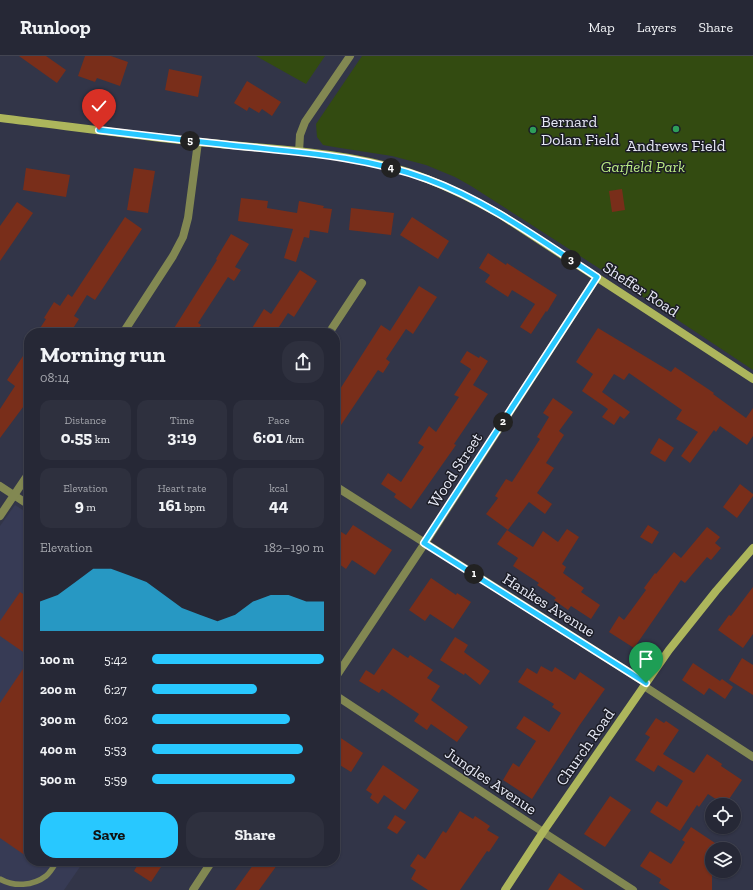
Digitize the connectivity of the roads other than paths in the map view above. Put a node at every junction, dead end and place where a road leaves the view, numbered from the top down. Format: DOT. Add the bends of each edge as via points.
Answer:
graph roads {
  1 [pos="350,56"];
  2 [pos="0,118"];
  3 [pos="198,142"];
  4 [pos="299,152"];
  5 [pos="597,277"];
  6 [pos="362,284"];
  7 [pos="125,328"];
  8 [pos="332,328"];
  9 [pos="753,379"];
  10 [pos="24,480"];
  11 [pos="0,486"];
  12 [pos="340,489"];
  13 [pos="14,495"];
  14 [pos="24,501"];
  15 [pos="0,516"];
  16 [pos="424,543"];
  17 [pos="753,548"];
  18 [pos="340,670"];
  19 [pos="645,685"];
  20 [pos="340,698"];
  21 [pos="753,757"];
  22 [pos="543,832"];
  23 [pos="54,866"];
  24 [pos="209,866"];
  25 [pos="0,879"];
  26 [pos="193,890"];
  27 [pos="504,890"];
  28 [pos="633,890"];
  1 -- 4 [label="street" via="305,122 300,135"];
  2 -- 3 [label="street, Sheffer Road"];
  3 -- 4 [label="street, Sheffer Road"];
  3 -- 7 [label="street" via="183,237"];
  4 -- 5 [label="street, Sheffer Road" via="349,158 406,172 440,184 501,215"];
  5 -- 9 [label="street, Sheffer Road"];
  5 -- 16 [label="street, Wood Street"];
  6 -- 8 [label="street"];
  10 -- 13 [label="street"];
  11 -- 13 [label="street"];
  12 -- 16 [label="street, Hankes Avenue"];
  13 -- 14 [label="street"];
  13 -- 15 [label="street"];
  16 -- 18 [label="street, Wood Street"];
  16 -- 19 [label="street, Hankes Avenue"];
  17 -- 19 [label="street, Church Road" via="674,644"];
  19 -- 21 [label="street, Hankes Avenue"];
  19 -- 22 [label="street, Church Road"];
  20 -- 22 [label="street, Jungles Avenue"];
  22 -- 27 [label="street, Church Road"];
  22 -- 28 [label="street, Jungles Avenue"];
  23 -- 25 [label="lane" via="47,876 35,882 19,885"];
  24 -- 26 [label="street"];
}
